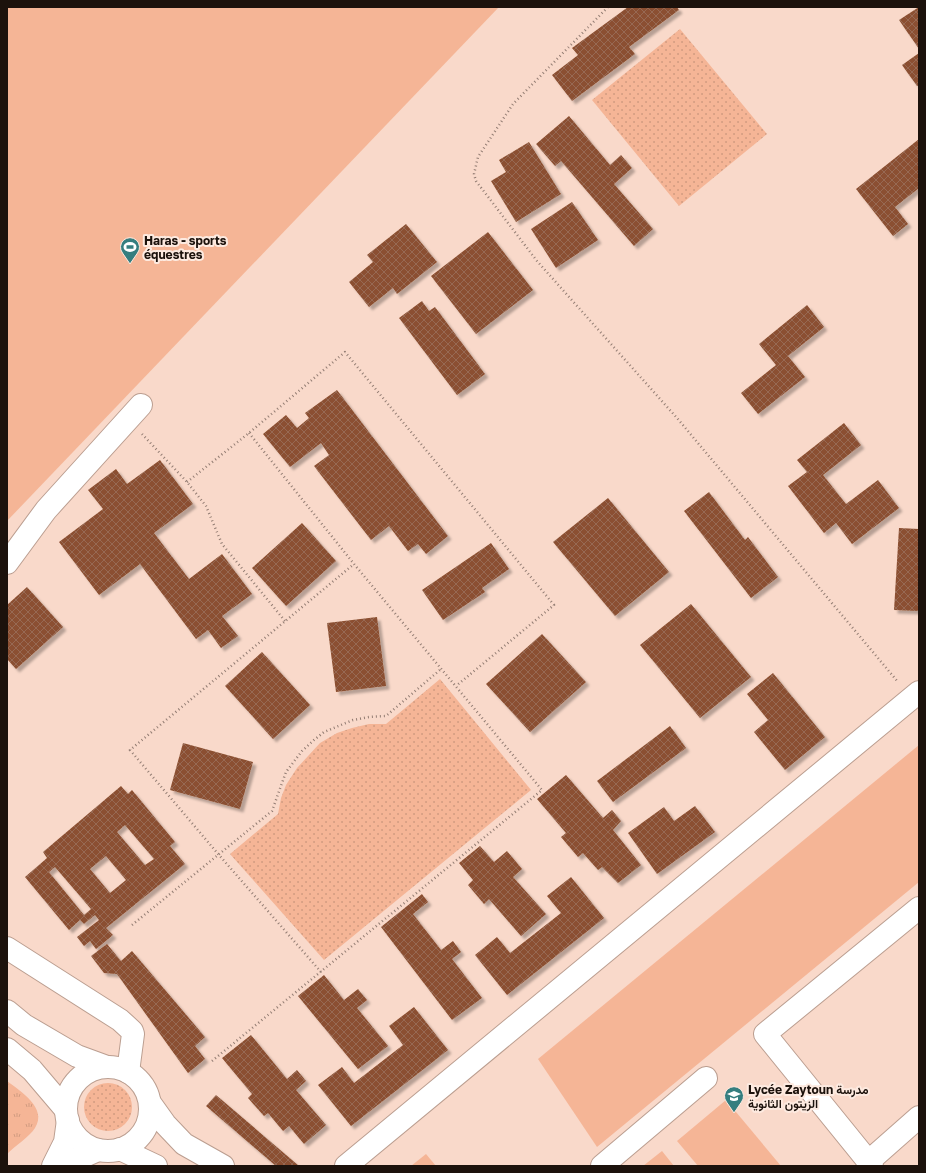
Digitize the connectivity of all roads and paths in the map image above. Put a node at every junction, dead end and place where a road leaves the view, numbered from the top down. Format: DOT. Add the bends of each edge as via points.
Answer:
graph roads {
  1 [pos="608,7"];
  2 [pos="135,412"];
  3 [pos="249,433"];
  4 [pos="187,482"];
  5 [pos="7,563"];
  6 [pos="354,564"];
  7 [pos="285,621"];
  8 [pos="441,669"];
  9 [pos="456,686"];
  10 [pos="915,695"];
  11 [pos="219,855"];
  12 [pos="919,908"];
  13 [pos="132,926"];
  14 [pos="7,948"];
  15 [pos="321,972"];
  16 [pos="7,1011"];
  17 [pos="7,1049"];
  18 [pos="212,1061"];
  19 [pos="107,1067"];
  20 [pos="128,1072"];
  21 [pos="706,1078"];
  22 [pos="150,1103"];
  23 [pos="67,1115"];
  24 [pos="919,1118"];
  25 [pos="120,1149"];
  26 [pos="98,1150"];
  27 [pos="870,1164"];
  28 [pos="53,1166"];
  29 [pos="62,1166"];
  30 [pos="156,1166"];
  31 [pos="223,1166"];
  32 [pos="346,1166"];
  33 [pos="602,1166"];
  1 -- 10 [label="path" via="513,104 478,157 474,174 476,181 536,261 677,418"];
  2 -- 4 [label="path"];
  2 -- 5 [label="street" via="46,510"];
  3 -- 4 [label="path"];
  3 -- 6 [label="path"];
  3 -- 9 [label="path" via="346,352 554,605"];
  4 -- 7 [label="path" via="206,506 222,544"];
  6 -- 7 [label="path"];
  6 -- 8 [label="path"];
  7 -- 11 [label="path" via="130,750"];
  8 -- 9 [label="path"];
  8 -- 11 [label="path" via="386,716 353,720 324,732 314,740 286,772 272,812"];
  9 -- 15 [label="path" via="542,790"];
  10 -- 32 [label="street"];
  11 -- 13 [label="path"];
  11 -- 15 [label="path"];
  12 -- 27 [label="street" via="765,1034"];
  14 -- 20 [label="street" via="129,1028 133,1034"];
  15 -- 18 [label="path"];
  16 -- 19 [label="street" via="24,1025 76,1056"];
  17 -- 23 [label="street" via="32,1070"];
  19 -- 20 [label="street"];
  19 -- 23 [label="street" via="82,1076 73,1085 68,1097"];
  20 -- 22 [label="street" via="143,1085"];
  21 -- 33 [label="street"];
  22 -- 25 [label="street" via="150,1115 140,1137"];
  22 -- 31 [label="street" via="184,1144"];
  23 -- 26 [label="street" via="78,1139"];
  23 -- 28 [label="street" via="65,1142"];
  24 -- 27 [label="street"];
  25 -- 26 [label="street"];
  25 -- 30 [label="street"];
  26 -- 29 [label="street"];
}
